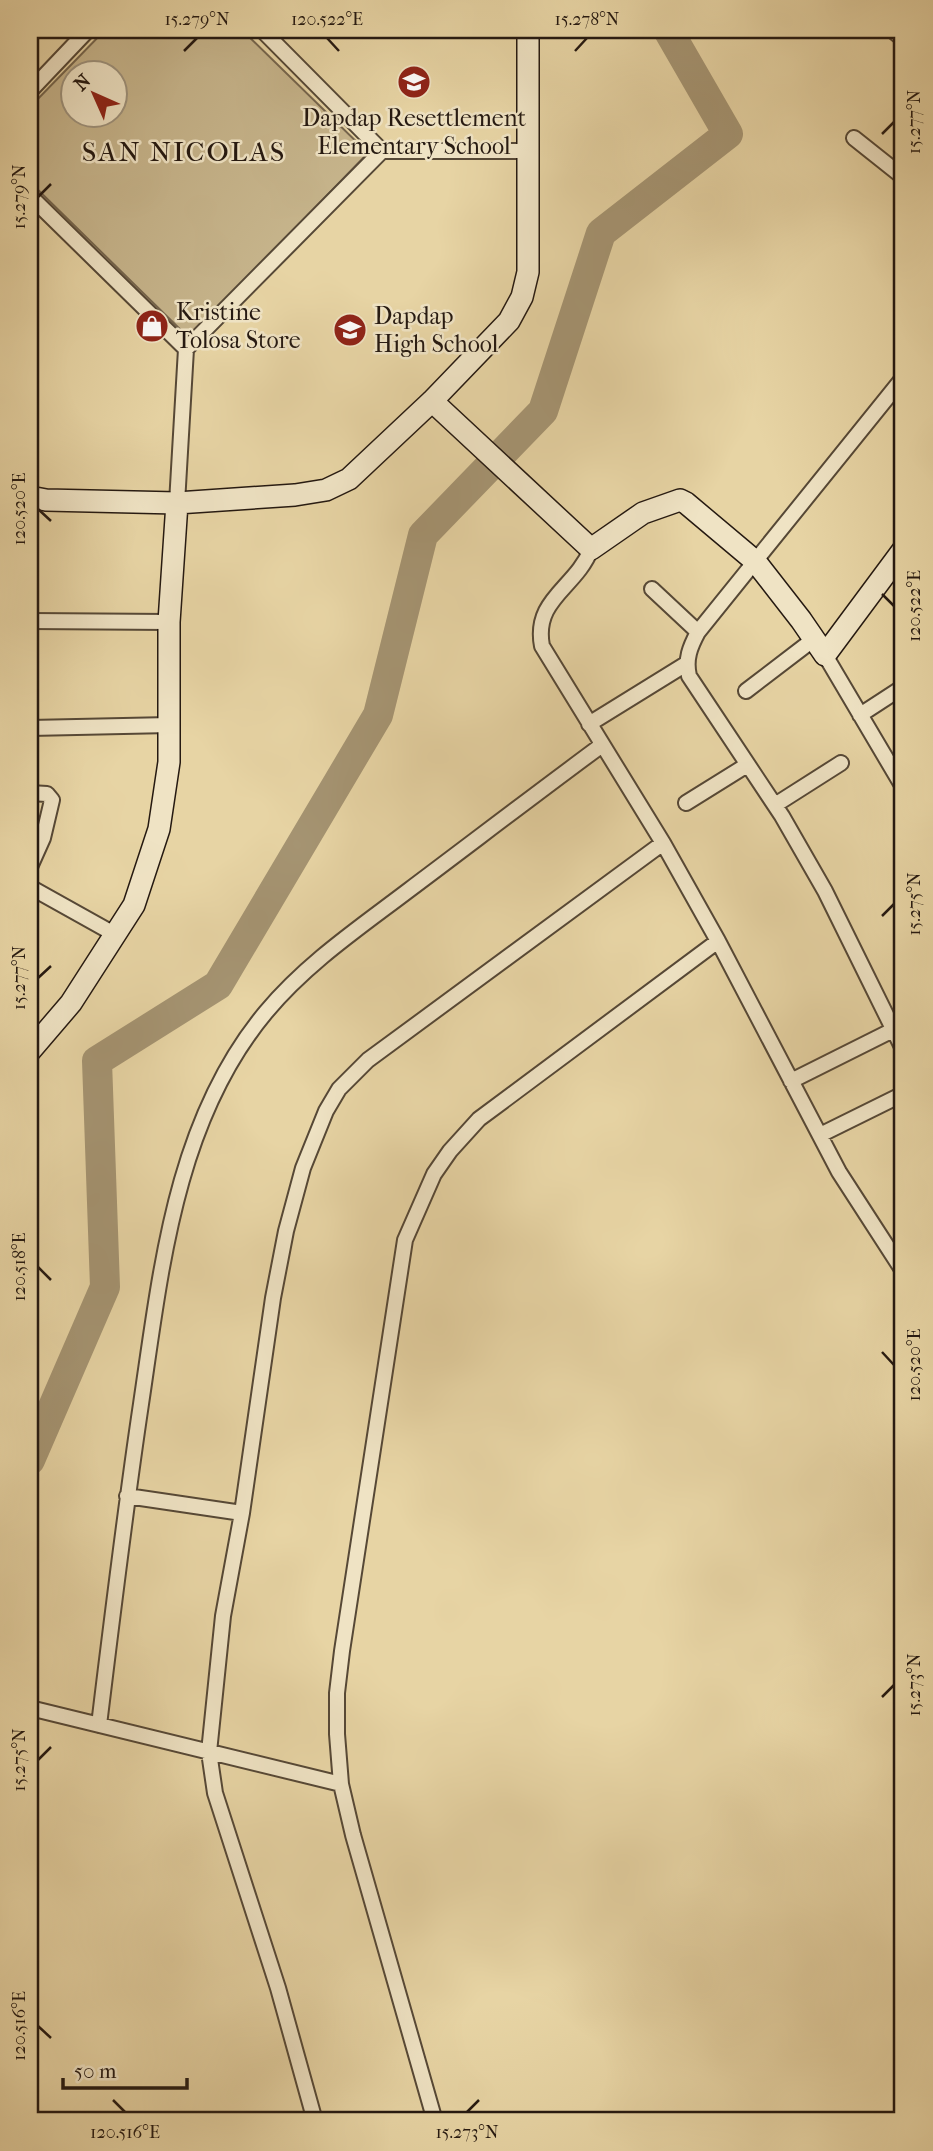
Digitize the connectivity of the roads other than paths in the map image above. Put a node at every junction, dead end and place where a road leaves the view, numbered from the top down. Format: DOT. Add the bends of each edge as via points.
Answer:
graph roads {
  1 [pos="88,30"];
  2 [pos="262,30"];
  3 [pos="528,30"];
  4 [pos="892,30"];
  5 [pos="903,38"];
  6 [pos="30,91"];
  7 [pos="854,138"];
  8 [pos="382,150"];
  9 [pos="528,151"];
  10 [pos="903,177"];
  11 [pos="30,197"];
  12 [pos="186,349"];
  13 [pos="903,378"];
  14 [pos="432,401"];
  15 [pos="30,496"];
  16 [pos="177,503"];
  17 [pos="591,549"];
  18 [pos="896,559"];
  19 [pos="755,561"];
  20 [pos="652,589"];
  21 [pos="30,621"];
  22 [pos="169,622"];
  23 [pos="698,632"];
  24 [pos="820,647"];
  25 [pos="686,664"];
  26 [pos="903,687"];
  27 [pos="746,691"];
  28 [pos="860,715"];
  29 [pos="589,724"];
  30 [pos="170,725"];
  31 [pos="30,728"];
  32 [pos="602,745"];
  33 [pos="841,763"];
  34 [pos="747,765"];
  35 [pos="903,787"];
  36 [pos="30,793"];
  37 [pos="686,803"];
  38 [pos="775,805"];
  39 [pos="663,843"];
  40 [pos="30,867"];
  41 [pos="30,887"];
  42 [pos="116,935"];
  43 [pos="718,941"];
  44 [pos="893,1030"];
  45 [pos="903,1049"];
  46 [pos="30,1051"];
  47 [pos="791,1081"];
  48 [pos="903,1094"];
  49 [pos="820,1135"];
  50 [pos="901,1262"];
  51 [pos="127,1496"];
  52 [pos="242,1513"];
  53 [pos="30,1708"];
  54 [pos="99,1726"];
  55 [pos="209,1752"];
  56 [pos="341,1784"];
  57 [pos="315,2121"];
  58 [pos="435,2121"];
  1 -- 6 [label="street"];
  2 -- 8 [label="street"];
  3 -- 9 [label="street"];
  4 -- 5 [label="street"];
  7 -- 10 [label="street"];
  8 -- 9 [label="street"];
  8 -- 12 [label="street"];
  9 -- 14 [label="street" via="528,272 522,297 509,321"];
  11 -- 12 [label="street"];
  12 -- 16 [label="street"];
  13 -- 19 [label="street"];
  14 -- 16 [label="street" via="349,479 326,490"];
  14 -- 17 [label="street"];
  15 -- 16 [label="street"];
  16 -- 22 [label="street"];
  17 -- 19 [label="street" via="643,513 680,500"];
  17 -- 29 [label="street" via="582,568 552,601 539,631 542,646"];
  18 -- 24 [label="street"];
  19 -- 23 [label="street"];
  19 -- 24 [label="street"];
  20 -- 23 [label="street"];
  21 -- 22 [label="street"];
  22 -- 30 [label="street"];
  23 -- 25 [label="street"];
  24 -- 27 [label="street"];
  24 -- 28 [label="street"];
  25 -- 29 [label="street"];
  25 -- 34 [label="street" via="689,676"];
  26 -- 28 [label="street"];
  28 -- 35 [label="street"];
  29 -- 32 [label="street"];
  30 -- 31 [label="street"];
  30 -- 42 [label="street" via="159,829 134,905"];
  32 -- 39 [label="street"];
  32 -- 51 [label="street" via="309,965 243,1044 193,1143 172,1218"];
  33 -- 38 [label="street"];
  34 -- 37 [label="street"];
  34 -- 38 [label="street"];
  36 -- 40 [label="street" via="47,794 52,800"];
  38 -- 44 [label="street" via="825,891"];
  39 -- 43 [label="street"];
  39 -- 52 [label="street" via="369,1060 339,1090 303,1168 286,1231"];
  41 -- 42 [label="street"];
  42 -- 46 [label="street" via="71,1003"];
  43 -- 47 [label="street"];
  43 -- 56 [label="street" via="480,1119 450,1151 420,1202 399,1268 342,1651 337,1693"];
  44 -- 45 [label="street"];
  44 -- 47 [label="street"];
  47 -- 49 [label="street"];
  48 -- 49 [label="street"];
  49 -- 50 [label="street" via="839,1172"];
  51 -- 52 [label="street"];
  51 -- 54 [label="street"];
  52 -- 55 [label="street" via="223,1616"];
  53 -- 54 [label="street"];
  54 -- 55 [label="street"];
  55 -- 56 [label="street"];
  55 -- 57 [label="street" via="215,1793"];
  56 -- 58 [label="street"];
}
